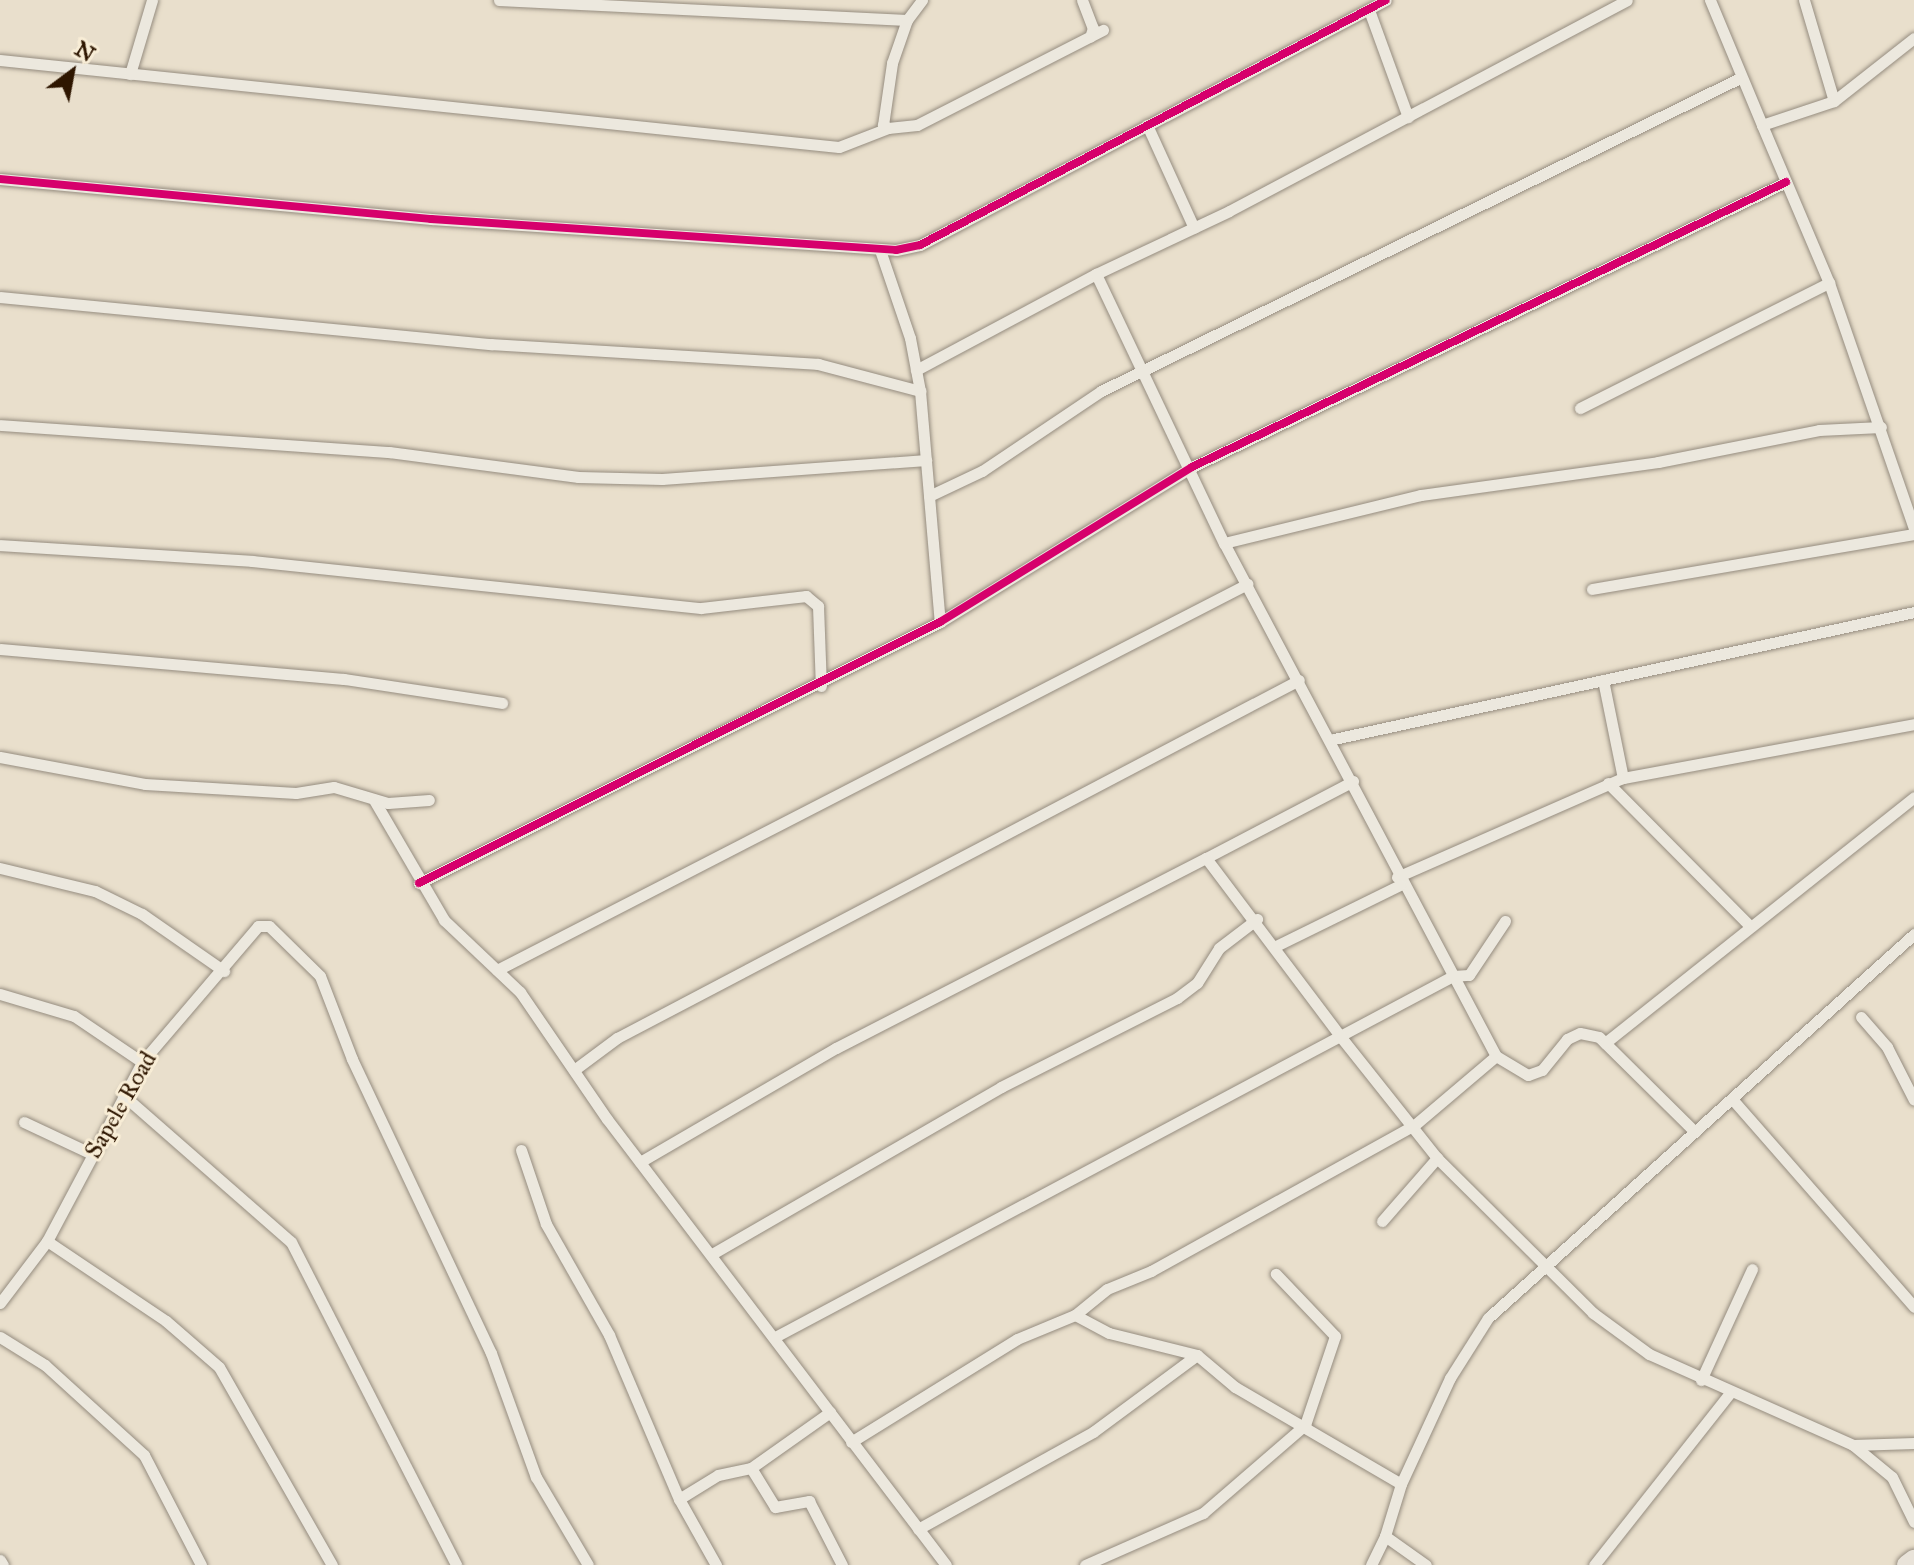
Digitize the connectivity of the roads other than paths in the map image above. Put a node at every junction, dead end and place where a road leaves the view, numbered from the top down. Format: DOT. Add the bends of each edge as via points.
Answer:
graph roads {
  1 [pos="152,0"];
  2 [pos="499,0"];
  3 [pos="922,0"];
  4 [pos="1082,0"];
  5 [pos="1627,0"];
  6 [pos="1710,0"];
  7 [pos="1804,0"];
  8 [pos="1382,1"];
  9 [pos="1369,10"];
  10 [pos="907,20"];
  11 [pos="1103,30"];
  12 [pos="1090,37"];
  13 [pos="1914,38"];
  14 [pos="0,60"];
  15 [pos="130,74"];
  16 [pos="1740,78"];
  17 [pos="1834,101"];
  18 [pos="1408,117"];
  19 [pos="1147,125"];
  20 [pos="1762,125"];
  21 [pos="888,128"];
  22 [pos="0,179"];
  23 [pos="1786,182"];
  24 [pos="1194,228"];
  25 [pos="880,250"];
  26 [pos="1096,274"];
  27 [pos="1829,283"];
  28 [pos="0,297"];
  29 [pos="916,370"];
  30 [pos="1147,370"];
  31 [pos="920,391"];
  32 [pos="1580,408"];
  33 [pos="0,425"];
  34 [pos="1881,427"];
  35 [pos="926,460"];
  36 [pos="1192,467"];
  37 [pos="929,496"];
  38 [pos="1914,532"];
  39 [pos="1224,543"];
  40 [pos="0,545"];
  41 [pos="1247,584"];
  42 [pos="1592,589"];
  43 [pos="1914,612"];
  44 [pos="940,622"];
  45 [pos="0,649"];
  46 [pos="1299,680"];
  47 [pos="1603,680"];
  48 [pos="821,686"];
  49 [pos="502,703"];
  50 [pos="1914,724"];
  51 [pos="1334,739"];
  52 [pos="0,757"];
  53 [pos="1623,778"];
  54 [pos="1353,781"];
  55 [pos="1608,783"];
  56 [pos="1914,797"];
  57 [pos="374,800"];
  58 [pos="429,800"];
  59 [pos="1206,858"];
  60 [pos="0,868"];
  61 [pos="1399,881"];
  62 [pos="419,883"];
  63 [pos="1257,919"];
  64 [pos="1505,921"];
  65 [pos="1750,926"];
  66 [pos="1914,934"];
  67 [pos="1276,946"];
  68 [pos="497,970"];
  69 [pos="224,971"];
  70 [pos="1453,976"];
  71 [pos="0,994"];
  72 [pos="1861,1017"];
  73 [pos="1340,1036"];
  74 [pos="1605,1043"];
  75 [pos="1496,1056"];
  76 [pos="142,1062"];
  77 [pos="574,1070"];
  78 [pos="123,1095"];
  79 [pos="1733,1100"];
  80 [pos="1914,1100"];
  81 [pos="24,1122"];
  82 [pos="1411,1127"];
  83 [pos="1695,1132"];
  84 [pos="521,1150"];
  85 [pos="92,1154"];
  86 [pos="1437,1158"];
  87 [pos="640,1162"];
  88 [pos="1382,1221"];
  89 [pos="47,1241"];
  90 [pos="712,1254"];
  91 [pos="1540,1264"];
  92 [pos="1752,1269"];
  93 [pos="1276,1274"];
  94 [pos="0,1303"];
  95 [pos="1914,1307"];
  96 [pos="1075,1315"];
  97 [pos="0,1337"];
  98 [pos="775,1337"];
  99 [pos="1197,1355"];
  100 [pos="1701,1380"];
  101 [pos="1730,1393"];
  102 [pos="830,1412"];
  103 [pos="1305,1425"];
  104 [pos="851,1442"];
  105 [pos="1914,1443"];
  106 [pos="1853,1445"];
  107 [pos="751,1468"];
  108 [pos="1401,1484"];
  109 [pos="679,1499"];
  110 [pos="1914,1522"];
  111 [pos="918,1529"];
  112 [pos="1385,1536"];
  113 [pos="1914,1560"];
  114 [pos="943,1564"];
  115 [pos="201,1565"];
  116 [pos="332,1565"];
  117 [pos="456,1565"];
  118 [pos="588,1565"];
  119 [pos="716,1565"];
  120 [pos="842,1565"];
  121 [pos="1085,1565"];
  122 [pos="1371,1565"];
  123 [pos="1426,1565"];
  124 [pos="1594,1565"];
  125 [pos="1907,1565"];
  1 -- 15 [label="street"];
  2 -- 10 [label="street"];
  3 -- 10 [label="street"];
  4 -- 12 [label="street" via="1093,28"];
  5 -- 18 [label="street"];
  6 -- 16 [label="street"];
  7 -- 17 [label="street"];
  8 -- 9 [label="street"];
  9 -- 18 [label="street"];
  9 -- 19 [label="street"];
  10 -- 21 [label="street" via="892,63 883,125"];
  11 -- 12 [label="street"];
  12 -- 21 [label="street" via="917,125"];
  13 -- 17 [label="street"];
  14 -- 15 [label="street"];
  15 -- 21 [label="street" via="839,147"];
  16 -- 20 [label="street"];
  16 -- 30 [label="street"];
  17 -- 20 [label="street"];
  18 -- 24 [label="street"];
  19 -- 24 [label="street"];
  19 -- 25 [label="street" via="920,245"];
  20 -- 23 [label="street"];
  22 -- 25 [label="street" via="431,219"];
  23 -- 27 [label="street"];
  23 -- 36 [label="street"];
  24 -- 26 [label="street"];
  25 -- 29 [label="street"];
  26 -- 29 [label="street"];
  26 -- 30 [label="street"];
  27 -- 32 [label="street"];
  27 -- 34 [label="street"];
  28 -- 31 [label="street" via="491,344 818,364"];
  29 -- 31 [label="street"];
  30 -- 36 [label="street"];
  30 -- 37 [label="street" via="1101,391 982,471"];
  31 -- 35 [label="street"];
  33 -- 35 [label="street" via="389,452 578,477 662,479"];
  34 -- 38 [label="street"];
  34 -- 39 [label="street" via="1819,430 1658,462 1421,495"];
  35 -- 37 [label="street"];
  36 -- 39 [label="street"];
  36 -- 44 [label="street"];
  37 -- 44 [label="street"];
  38 -- 42 [label="street"];
  39 -- 41 [label="street"];
  40 -- 48 [label="street" via="252,561 701,608 806,596 818,606"];
  41 -- 46 [label="street"];
  41 -- 68 [label="street"];
  43 -- 47 [label="street"];
  44 -- 48 [label="street"];
  45 -- 49 [label="street" via="344,679"];
  46 -- 51 [label="street"];
  46 -- 77 [label="street" via="617,1038"];
  47 -- 51 [label="street"];
  47 -- 53 [label="street"];
  48 -- 62 [label="street"];
  50 -- 53 [label="street"];
  51 -- 54 [label="street"];
  52 -- 57 [label="street" via="145,784 296,793 334,787"];
  53 -- 55 [label="street"];
  54 -- 59 [label="street"];
  54 -- 61 [label="street"];
  55 -- 61 [label="street"];
  55 -- 65 [label="street"];
  56 -- 65 [label="street"];
  57 -- 58 [label="street"];
  57 -- 62 [label="street"];
  59 -- 63 [label="street"];
  59 -- 87 [label="street" via="836,1048"];
  60 -- 69 [label="street" via="95,891 142,914"];
  61 -- 67 [label="street"];
  61 -- 70 [label="street"];
  62 -- 68 [label="street" via="444,920"];
  63 -- 67 [label="street"];
  63 -- 90 [label="street" via="1219,948 1197,983 1177,998 1001,1087"];
  64 -- 70 [label="street" via="1478,968"];
  65 -- 74 [label="street"];
  66 -- 79 [label="street"];
  67 -- 73 [label="street"];
  68 -- 77 [label="street"];
  69 -- 76 [label="street, Sapele Road"];
  69 -- 118 [label="street, Sapele Road" via="264,924 320,976 352,1059 491,1353 536,1477"];
  70 -- 73 [label="street"];
  70 -- 75 [label="street"];
  71 -- 76 [label="street" via="74,1016"];
  72 -- 80 [label="street" via="1887,1047"];
  73 -- 82 [label="street"];
  73 -- 98 [label="street"];
  74 -- 75 [label="street" via="1580,1033 1542,1070 1528,1075"];
  74 -- 83 [label="street"];
  75 -- 82 [label="street"];
  76 -- 78 [label="street, Sapele Road"];
  77 -- 87 [label="street"];
  78 -- 85 [label="street, Sapele Road"];
  78 -- 117 [label="street" via="291,1242"];
  79 -- 83 [label="street"];
  79 -- 95 [label="street"];
  81 -- 85 [label="street"];
  82 -- 86 [label="street"];
  82 -- 96 [label="street" via="1151,1271 1107,1289"];
  83 -- 91 [label="street"];
  84 -- 109 [label="street" via="546,1224 609,1335"];
  85 -- 89 [label="street, Sapele Road"];
  86 -- 88 [label="street"];
  86 -- 91 [label="street"];
  87 -- 90 [label="street"];
  89 -- 94 [label="street, Sapele Road"];
  89 -- 116 [label="street" via="166,1321 219,1367"];
  90 -- 98 [label="street"];
  91 -- 100 [label="street" via="1630,1341"];
  91 -- 108 [label="street" via="1488,1318 1450,1378"];
  92 -- 100 [label="street"];
  93 -- 103 [label="street" via="1335,1336"];
  96 -- 99 [label="street" via="1109,1333"];
  96 -- 104 [label="street" via="1017,1339"];
  97 -- 115 [label="street" via="45,1365 144,1455"];
  98 -- 102 [label="street"];
  99 -- 103 [label="street" via="1235,1387"];
  99 -- 111 [label="street" via="1093,1432"];
  100 -- 101 [label="street"];
  101 -- 106 [label="street"];
  101 -- 124 [label="street"];
  102 -- 104 [label="street"];
  102 -- 107 [label="street"];
  103 -- 108 [label="street"];
  103 -- 121 [label="street" via="1203,1513"];
  104 -- 111 [label="street"];
  105 -- 106 [label="street"];
  106 -- 110 [label="street" via="1892,1477"];
  107 -- 109 [label="street" via="718,1475"];
  107 -- 120 [label="street" via="775,1507 809,1501"];
  108 -- 112 [label="street"];
  109 -- 119 [label="street"];
  111 -- 114 [label="street"];
  112 -- 122 [label="street"];
  112 -- 123 [label="street"];
  113 -- 125 [label="highway"];
}
